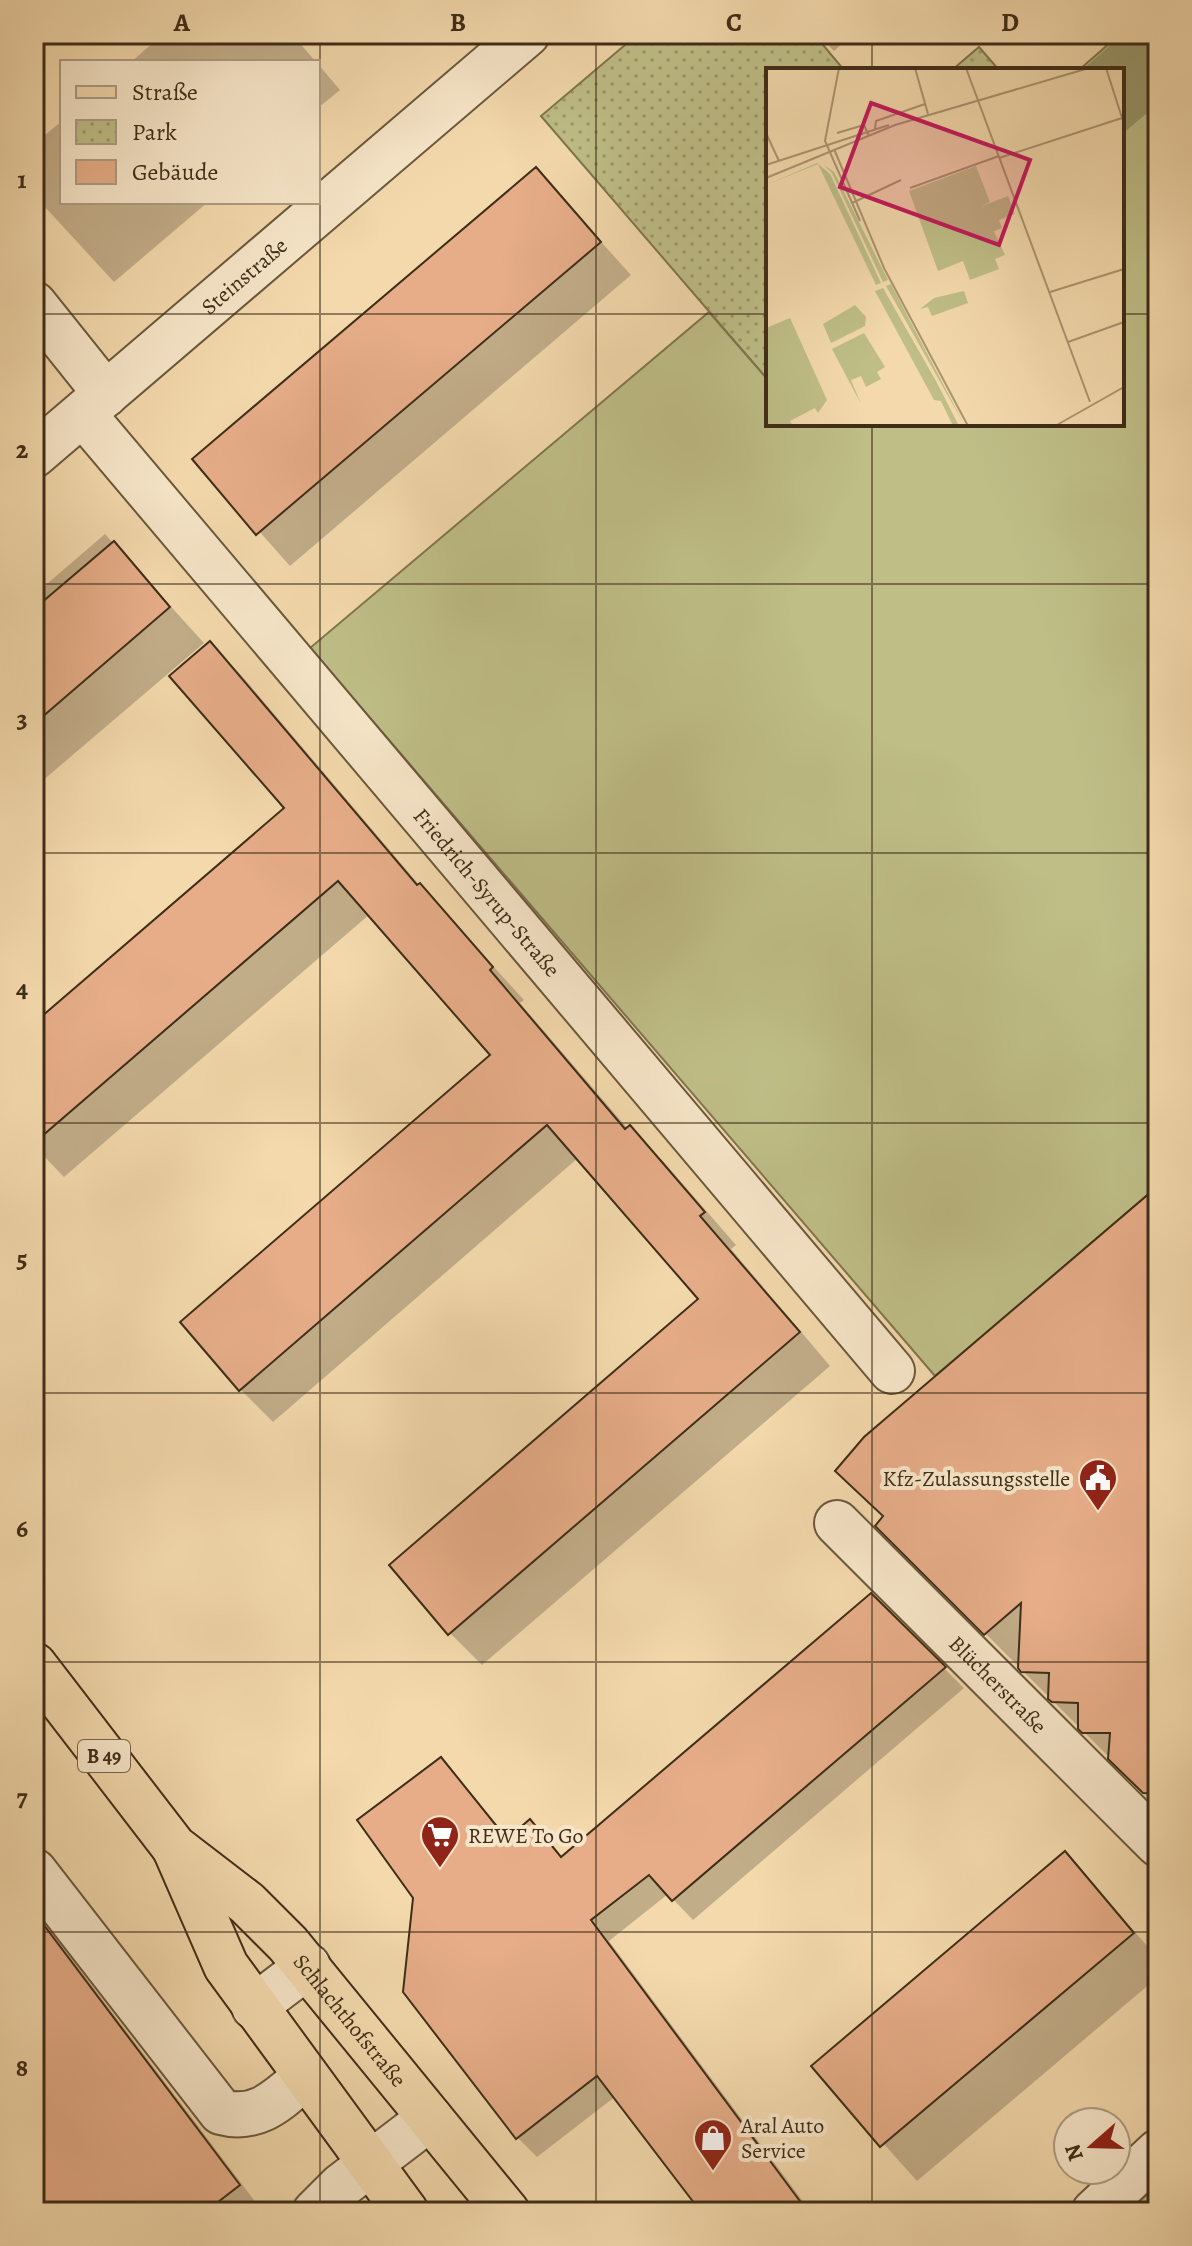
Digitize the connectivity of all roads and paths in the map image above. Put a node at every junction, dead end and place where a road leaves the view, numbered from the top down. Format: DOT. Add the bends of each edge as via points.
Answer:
graph roads {
  1 [pos="527,34"];
  2 [pos="34,304"];
  3 [pos="94,404"];
  4 [pos="34,455"];
  5 [pos="892,1371"];
  6 [pos="837,1523"];
  7 [pos="34,1665"];
  8 [pos="1158,1844"];
  9 [pos="174,1847"];
  10 [pos="34,1871"];
  11 [pos="308,1966"];
  12 [pos="254,2007"];
  13 [pos="305,2077"];
  14 [pos="430,2118"];
  15 [pos="1158,2152"];
  16 [pos="370,2164"];
  17 [pos="315,2212"];
  18 [pos="406,2212"];
  19 [pos="507,2212"];
  20 [pos="1094,2212"];
  1 -- 3 [label="street, Steinstraße"];
  2 -- 3 [label="street, Friedrich-Syrup-Straße"];
  3 -- 4 [label="street, Steinstraße"];
  3 -- 5 [label="street, Friedrich-Syrup-Straße"];
  6 -- 8 [label="street, Blücherstraße"];
  7 -- 9 [label="main road, Schlachthofstraße / B 49"];
  9 -- 11 [label="main road, Schlachthofstraße / B 49" via="267,1921"];
  9 -- 12 [label="main road, Schlachthofstraße / B 49" via="226,1966"];
  10 -- 13 [label="street" via="221,2112 260,2112"];
  11 -- 12 [label="street"];
  11 -- 14 [label="main road, Schlachthofstraße / B 49"];
  12 -- 13 [label="main road, Schlachthofstraße / B 49"];
  13 -- 16 [label="main road, Schlachthofstraße / B 49"];
  14 -- 16 [label="street"];
  14 -- 19 [label="main road, Schlachthofstraße / B 49"];
  15 -- 20 [label="street"];
  16 -- 17 [label="street"];
  16 -- 18 [label="main road, Schlachthofstraße / B 49"];
}
